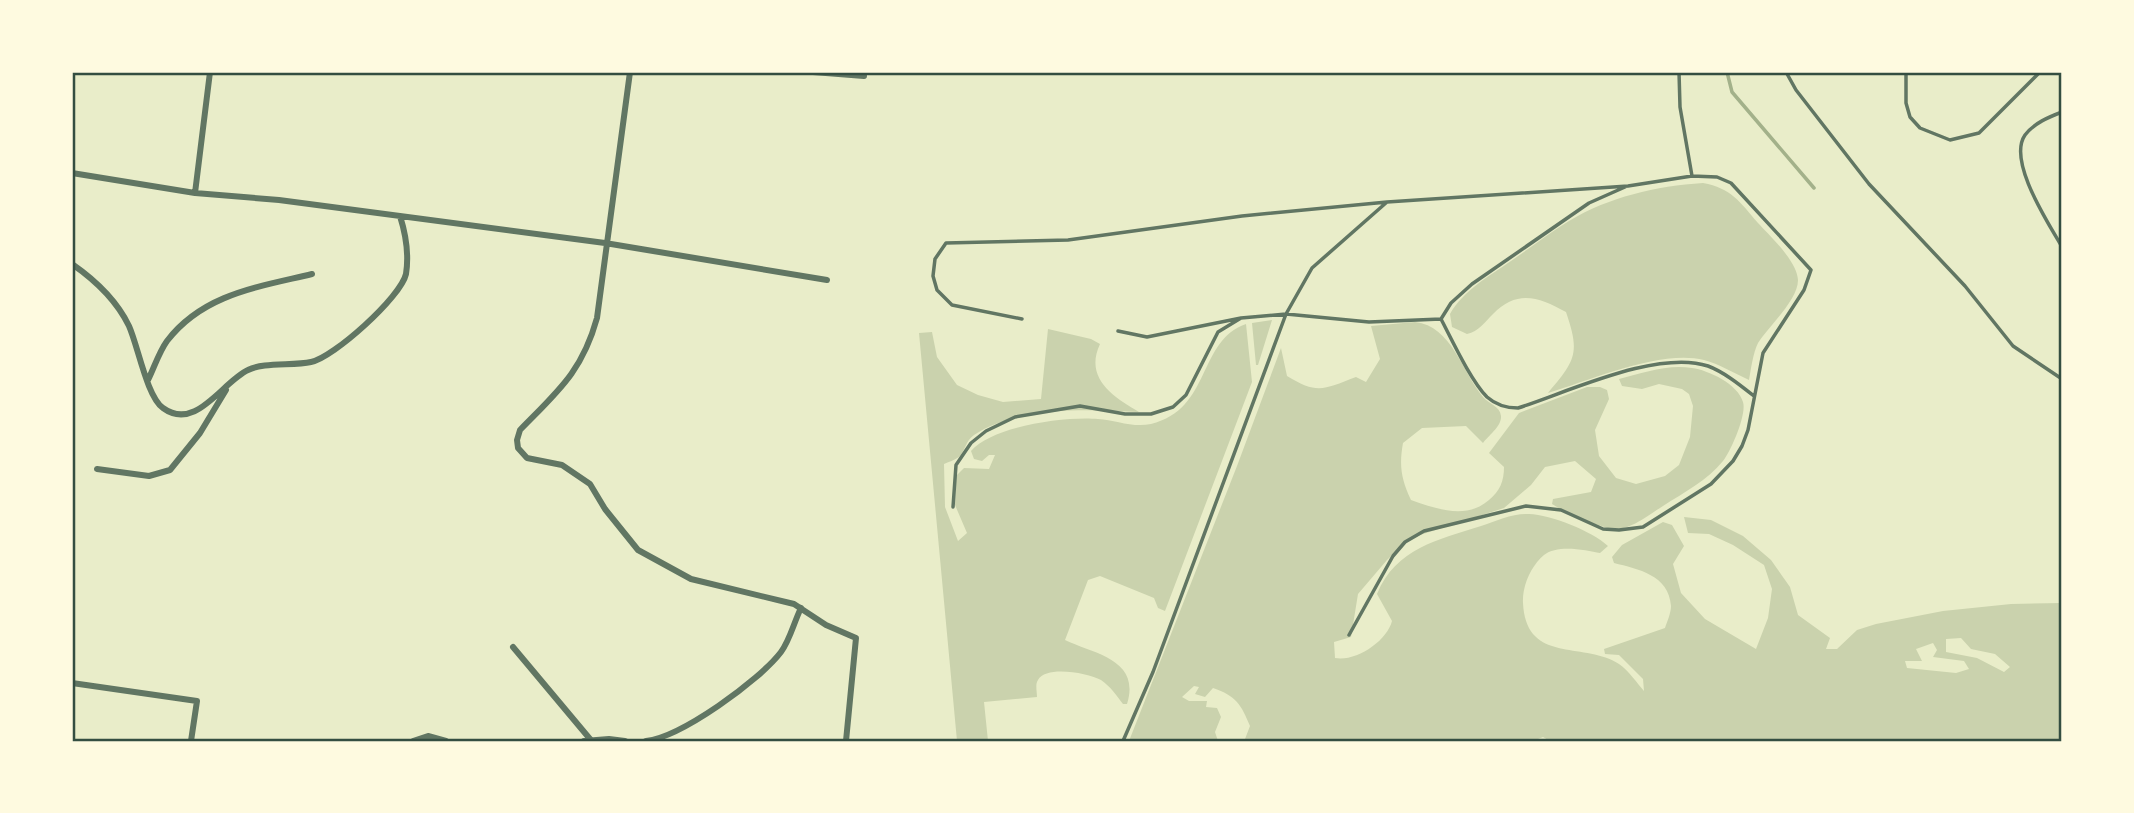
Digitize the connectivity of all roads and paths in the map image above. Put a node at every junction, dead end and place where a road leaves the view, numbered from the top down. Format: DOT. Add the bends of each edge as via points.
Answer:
graph roads {
  1 [pos="210,72"];
  2 [pos="630,72"];
  3 [pos="813,72"];
  4 [pos="1679,72"];
  5 [pos="1786,72"];
  6 [pos="1906,72"];
  7 [pos="2040,72"];
  8 [pos="840,74"];
  9 [pos="864,76"];
  10 [pos="2062,112"];
  11 [pos="72,173"];
  12 [pos="1692,176"];
  13 [pos="1628,186"];
  14 [pos="195,193"];
  15 [pos="1387,202"];
  16 [pos="400,216"];
  17 [pos="605,243"];
  18 [pos="2062,247"];
  19 [pos="72,264"];
  20 [pos="312,274"];
  21 [pos="827,280"];
  22 [pos="1286,314"];
  23 [pos="1241,318"];
  24 [pos="1023,319"];
  25 [pos="1441,319"];
  26 [pos="1118,331"];
  27 [pos="2062,379"];
  28 [pos="148,381"];
  29 [pos="231,382"];
  30 [pos="1754,396"];
  31 [pos="97,469"];
  32 [pos="953,507"];
  33 [pos="801,608"];
  34 [pos="1349,635"];
  35 [pos="513,647"];
  36 [pos="72,683"];
  37 [pos="587,740"];
  38 [pos="191,741"];
  39 [pos="413,741"];
  40 [pos="446,741"];
  41 [pos="625,741"];
  42 [pos="646,741"];
  43 [pos="846,741"];
  44 [pos="1123,741"];
  1 -- 14 [label="street"];
  2 -- 17 [label="street"];
  3 -- 8 [label="street"];
  4 -- 12 [label="lane"];
  5 -- 27 [label="lane" via="1869,184 1965,286 2013,346"];
  6 -- 7 [label="lane" via="1910,117 1920,128 1950,140 1979,132"];
  8 -- 9 [label="street"];
  10 -- 18 [label="lane" via="2036,124 2023,137 2021,157 2028,184"];
  11 -- 14 [label="street"];
  12 -- 13 [label="lane"];
  12 -- 30 [label="lane" via="1731,183 1811,271 1804,290 1763,353"];
  13 -- 15 [label="lane"];
  13 -- 25 [label="lane" via="1589,202 1472,284"];
  14 -- 16 [label="street"];
  15 -- 22 [label="lane" via="1312,268"];
  15 -- 24 [label="lane" via="1242,215 1069,240 946,243 935,259 933,276 937,290 952,305"];
  16 -- 17 [label="street"];
  16 -- 29 [label="street" via="406,237 400,289 351,338 327,357 249,369"];
  17 -- 21 [label="street"];
  17 -- 33 [label="street" via="589,347 567,382 520,430 518,448 527,458 562,465 590,484 638,550 691,579"];
  19 -- 28 [label="street" via="95,280 116,305"];
  20 -- 28 [label="street" via="207,304 165,343"];
  22 -- 23 [label="lane"];
  22 -- 25 [label="lane" via="1369,322"];
  22 -- 44 [label="lane"];
  23 -- 26 [label="lane" via="1147,337"];
  23 -- 32 [label="lane" via="1218,332 1186,395 1173,407 1152,414 1125,414 1080,406 1015,417 986,431 956,464"];
  25 -- 30 [label="lane" via="1488,398 1507,408 1673,361 1708,366"];
  28 -- 29 [label="street" via="163,408 179,415 194,413"];
  29 -- 31 [label="street" via="200,433 170,470 149,475"];
  30 -- 34 [label="lane" via="1748,430 1733,461 1711,484 1653,522 1643,527 1603,529 1560,510 1525,506 1423,531 1393,556"];
  33 -- 42 [label="street" via="782,651 758,678 683,728"];
  33 -- 43 [label="street" via="856,638"];
  35 -- 37 [label="street"];
  36 -- 38 [label="street" via="197,701"];
  37 -- 41 [label="street"];
  39 -- 40 [label="street" via="428,736"];
}
